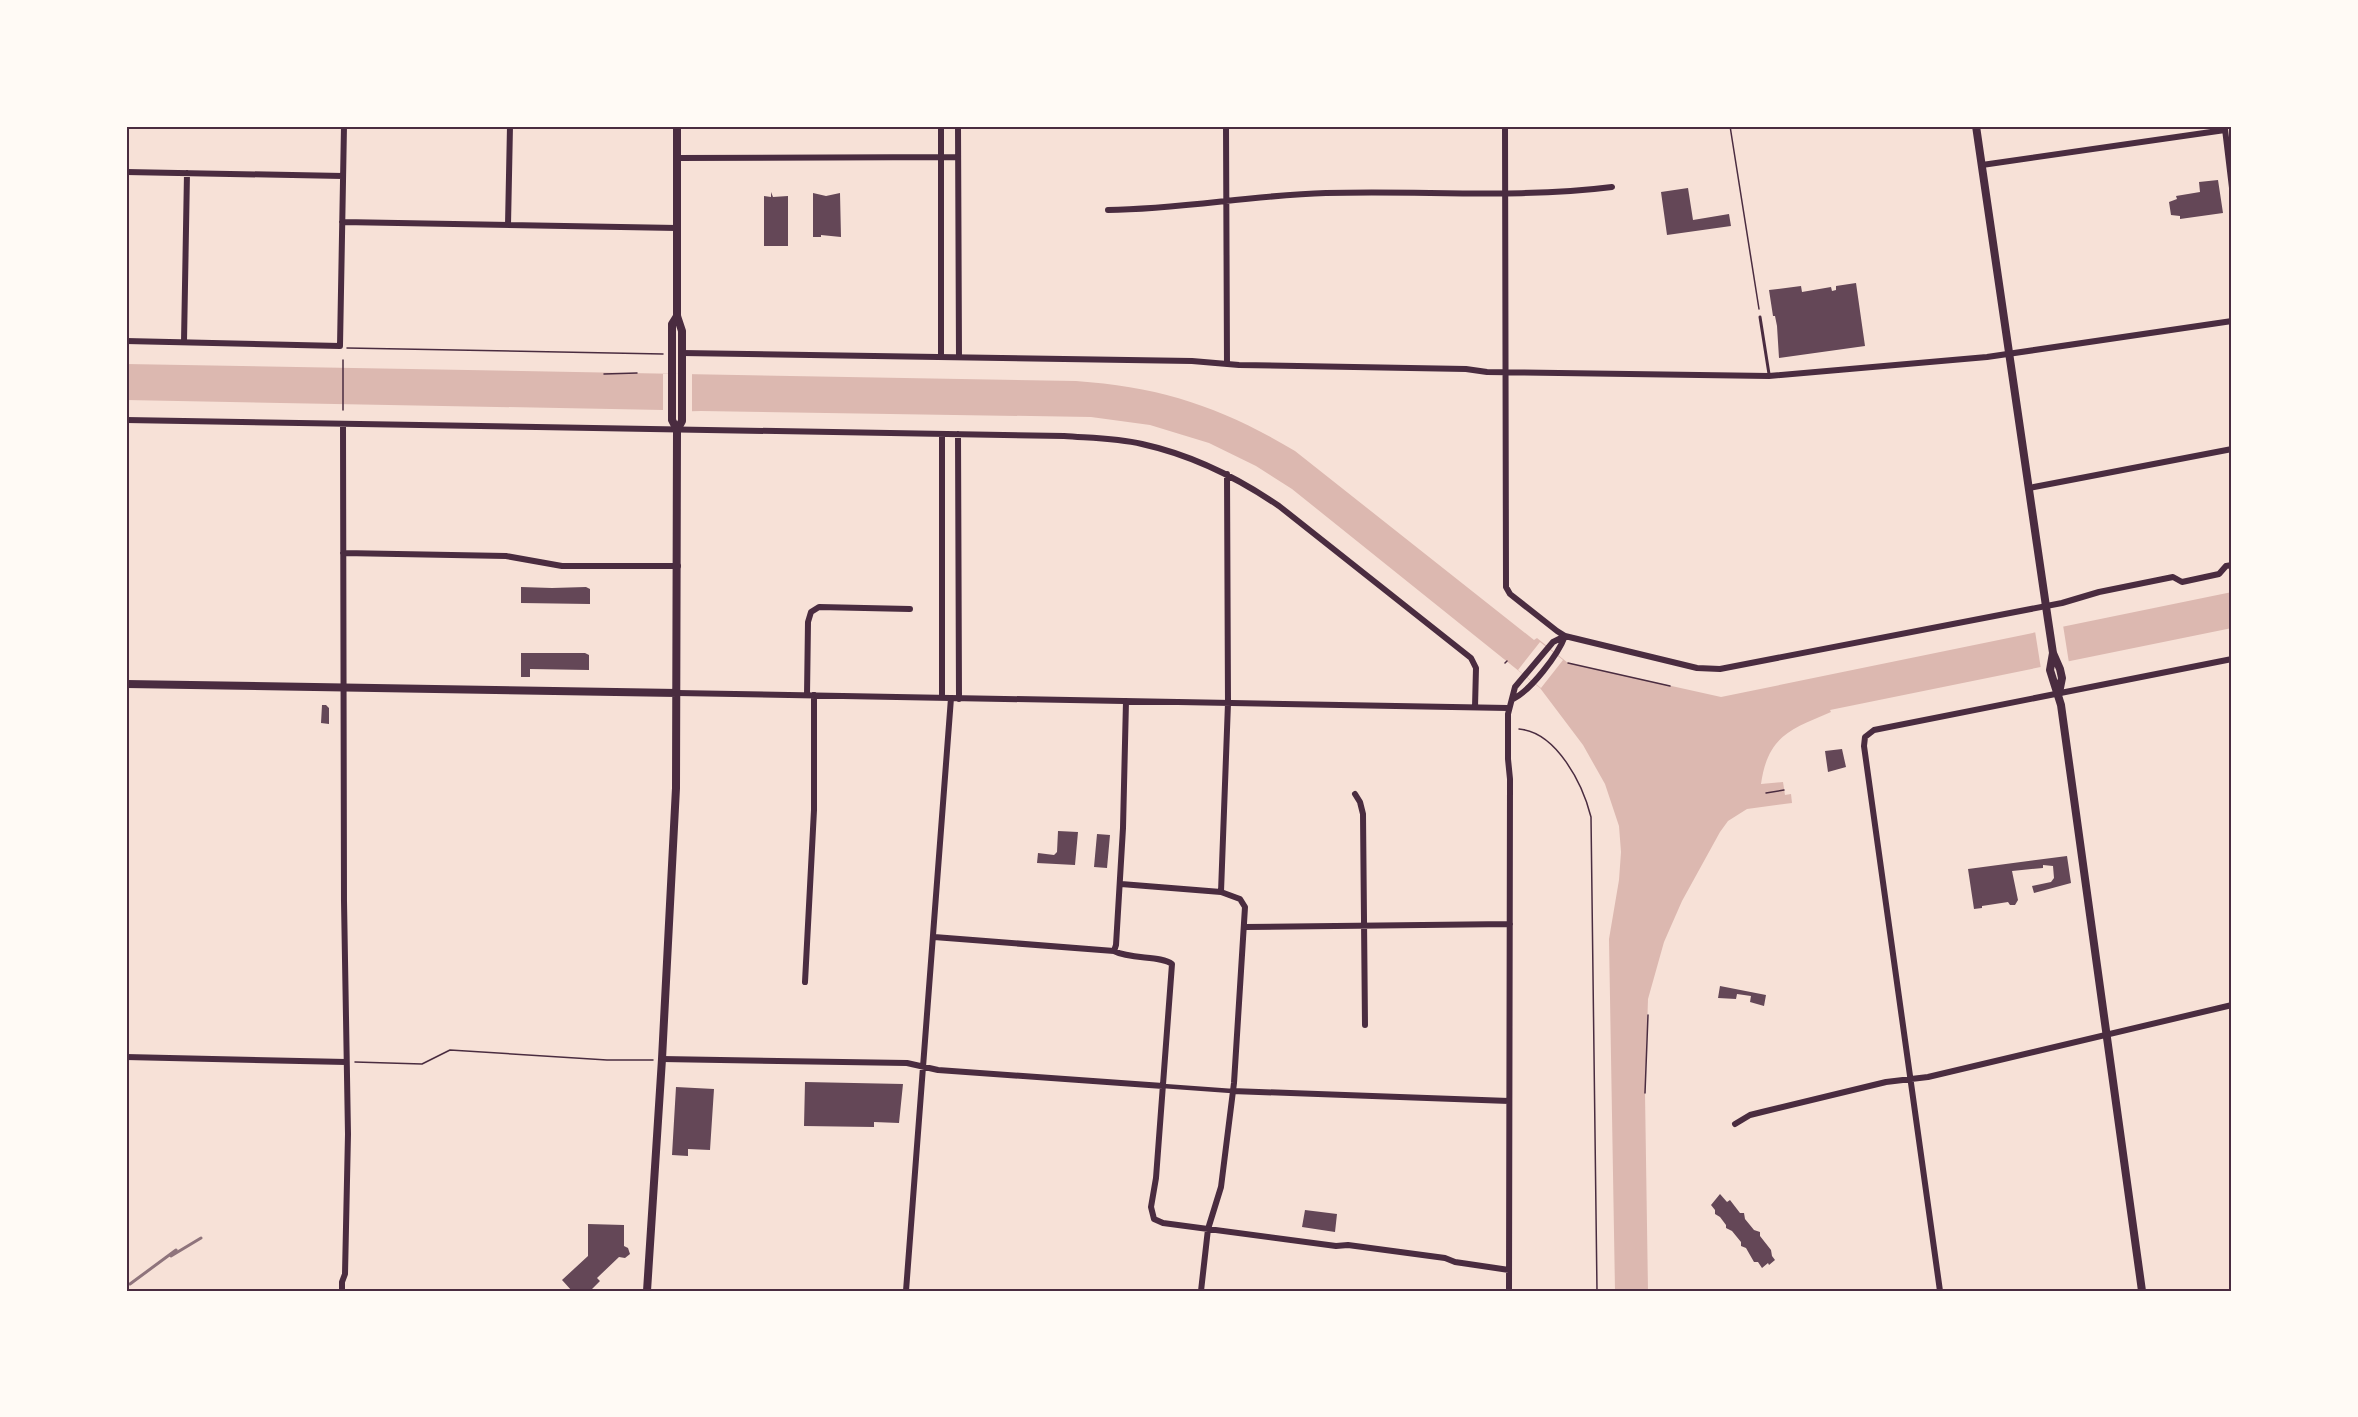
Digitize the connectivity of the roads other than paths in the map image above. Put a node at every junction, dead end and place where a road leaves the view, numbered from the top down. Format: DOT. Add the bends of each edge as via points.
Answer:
graph roads {
  1 [pos="344,126"];
  2 [pos="510,126"];
  3 [pos="677,126"];
  4 [pos="941,126"];
  5 [pos="958,126"];
  6 [pos="1226,126"];
  7 [pos="1505,126"];
  8 [pos="1976,126"];
  9 [pos="2224,128"];
  10 [pos="941,157"];
  11 [pos="958,157"];
  12 [pos="677,158"];
  13 [pos="1982,165"];
  14 [pos="126,172"];
  15 [pos="187,173"];
  16 [pos="343,176"];
  17 [pos="1612,187"];
  18 [pos="2232,188"];
  19 [pos="1506,193"];
  20 [pos="1226,202"];
  21 [pos="1108,210"];
  22 [pos="342,222"];
  23 [pos="508,225"];
  24 [pos="677,228"];
  25 [pos="677,316"];
  26 [pos="1760,316"];
  27 [pos="2232,321"];
  28 [pos="126,341"];
  29 [pos="184,342"];
  30 [pos="682,353"];
  31 [pos="2009,354"];
  32 [pos="941,357"];
  33 [pos="958,357"];
  34 [pos="1227,364"];
  35 [pos="1507,372"];
  36 [pos="1769,376"];
  37 [pos="126,420"];
  38 [pos="343,424"];
  39 [pos="677,430"];
  40 [pos="942,434"];
  41 [pos="958,434"];
  42 [pos="2232,449"];
  43 [pos="1227,474"];
  44 [pos="2029,488"];
  45 [pos="344,553"];
  46 [pos="2232,565"];
  47 [pos="678,566"];
  48 [pos="2046,606"];
  49 [pos="910,609"];
  50 [pos="1565,636"];
  51 [pos="2232,659"];
  52 [pos="126,684"];
  53 [pos="344,686"];
  54 [pos="677,693"];
  55 [pos="2059,693"];
  56 [pos="810,695"];
  57 [pos="942,698"];
  58 [pos="951,698"];
  59 [pos="959,699"];
  60 [pos="1513,699"];
  61 [pos="1126,701"];
  62 [pos="1228,703"];
  63 [pos="1475,707"];
  64 [pos="1508,708"];
  65 [pos="1355,794"];
  66 [pos="1121,884"];
  67 [pos="1221,892"];
  68 [pos="1510,924"];
  69 [pos="1365,925"];
  70 [pos="1245,927"];
  71 [pos="934,937"];
  72 [pos="1114,951"];
  73 [pos="805,982"];
  74 [pos="2232,1005"];
  75 [pos="1365,1025"];
  76 [pos="2106,1035"];
  77 [pos="126,1057"];
  78 [pos="662,1059"];
  79 [pos="345,1062"];
  80 [pos="923,1066"];
  81 [pos="1910,1079"];
  82 [pos="1163,1086"];
  83 [pos="1232,1091"];
  84 [pos="1509,1101"];
  85 [pos="1735,1124"];
  86 [pos="1208,1229"];
  87 [pos="1509,1269"];
  88 [pos="342,1291"];
  89 [pos="647,1291"];
  90 [pos="906,1291"];
  91 [pos="1201,1291"];
  92 [pos="1509,1291"];
  93 [pos="1940,1291"];
  94 [pos="2142,1291"];
  1 -- 16 [label="street"];
  2 -- 23 [label="street"];
  3 -- 12 [label="street"];
  4 -- 10 [label="street"];
  5 -- 11 [label="street"];
  6 -- 20 [label="street"];
  7 -- 19 [label="street"];
  8 -- 13 [label="street"];
  9 -- 13 [label="street"];
  9 -- 18 [label="street"];
  10 -- 11 [label="street"];
  10 -- 12 [label="street"];
  10 -- 32 [label="street"];
  11 -- 33 [label="street"];
  12 -- 24 [label="street"];
  13 -- 31 [label="street"];
  14 -- 15 [label="street"];
  15 -- 16 [label="street"];
  15 -- 29 [label="street"];
  16 -- 22 [label="street"];
  17 -- 19 [label="street"];
  19 -- 20 [label="street" via="1317,193"];
  19 -- 35 [label="street"];
  20 -- 21 [label="street"];
  20 -- 34 [label="street"];
  22 -- 23 [label="street"];
  22 -- 29 [label="street" via="340,346"];
  23 -- 24 [label="street"];
  24 -- 25 [label="street"];
  25 -- 30 [label="street"];
  25 -- 39 [label="street" via="672,324 672,420"];
  26 -- 36 [label="lane"];
  27 -- 31 [label="street"];
  28 -- 29 [label="street"];
  30 -- 32 [label="street"];
  30 -- 39 [label="street" via="682,421"];
  31 -- 36 [label="street"];
  31 -- 44 [label="street"];
  32 -- 33 [label="street"];
  33 -- 34 [label="street"];
  34 -- 35 [label="street"];
  35 -- 36 [label="street"];
  35 -- 50 [label="street" via="1506,587"];
  37 -- 38 [label="street"];
  38 -- 39 [label="street"];
  38 -- 45 [label="street"];
  39 -- 40 [label="street"];
  39 -- 47 [label="street"];
  40 -- 41 [label="street"];
  40 -- 57 [label="street"];
  41 -- 43 [label="street" via="1065,436 1142,444"];
  41 -- 59 [label="street"];
  42 -- 44 [label="street"];
  43 -- 62 [label="street"];
  43 -- 63 [label="street" via="1280,506 1471,658 1476,668"];
  44 -- 48 [label="street"];
  45 -- 47 [label="street" via="506,556 562,566"];
  45 -- 53 [label="street"];
  46 -- 48 [label="street" via="2219,574 2182,582 2174,577"];
  47 -- 54 [label="street"];
  48 -- 50 [label="street" via="1714,669"];
  48 -- 55 [label="street" via="2055,666 2062,678"];
  49 -- 56 [label="street" via="819,607 811,612"];
  50 -- 60 [label="street" via="1556,655 1523,694"];
  50 -- 60 [label="street" via="1553,642 1515,687"];
  51 -- 55 [label="street"];
  52 -- 53 [label="street"];
  53 -- 54 [label="street"];
  53 -- 79 [label="street"];
  54 -- 56 [label="street"];
  54 -- 78 [label="street"];
  55 -- 76 [label="street"];
  55 -- 81 [label="street" via="1874,730 1865,737"];
  56 -- 57 [label="street"];
  56 -- 73 [label="street" via="814,810"];
  57 -- 58 [label="street"];
  58 -- 59 [label="street"];
  58 -- 71 [label="street"];
  59 -- 61 [label="street"];
  60 -- 64 [label="street"];
  61 -- 62 [label="street"];
  61 -- 66 [label="street"];
  62 -- 63 [label="street"];
  62 -- 67 [label="street"];
  63 -- 64 [label="street"];
  64 -- 68 [label="street"];
  65 -- 69 [label="street" via="1363,814"];
  66 -- 67 [label="street"];
  66 -- 72 [label="street"];
  67 -- 70 [label="street" via="1244,903"];
  68 -- 69 [label="street"];
  68 -- 84 [label="street"];
  69 -- 70 [label="street"];
  69 -- 75 [label="street"];
  70 -- 83 [label="street"];
  71 -- 72 [label="street"];
  71 -- 80 [label="street"];
  72 -- 82 [label="street" via="1125,957 1172,964"];
  74 -- 76 [label="street"];
  76 -- 81 [label="street"];
  76 -- 94 [label="street"];
  77 -- 79 [label="street"];
  78 -- 80 [label="street"];
  78 -- 89 [label="street"];
  79 -- 88 [label="street" via="348,1184"];
  80 -- 82 [label="street"];
  80 -- 90 [label="street"];
  81 -- 85 [label="street" via="1750,1115"];
  81 -- 93 [label="street"];
  82 -- 83 [label="street"];
  82 -- 86 [label="street" via="1151,1215 1162,1223"];
  83 -- 84 [label="street"];
  83 -- 86 [label="street" via="1221,1187"];
  84 -- 87 [label="street"];
  86 -- 87 [label="street" via="1370,1247"];
  86 -- 91 [label="street"];
  87 -- 92 [label="street"];
}
